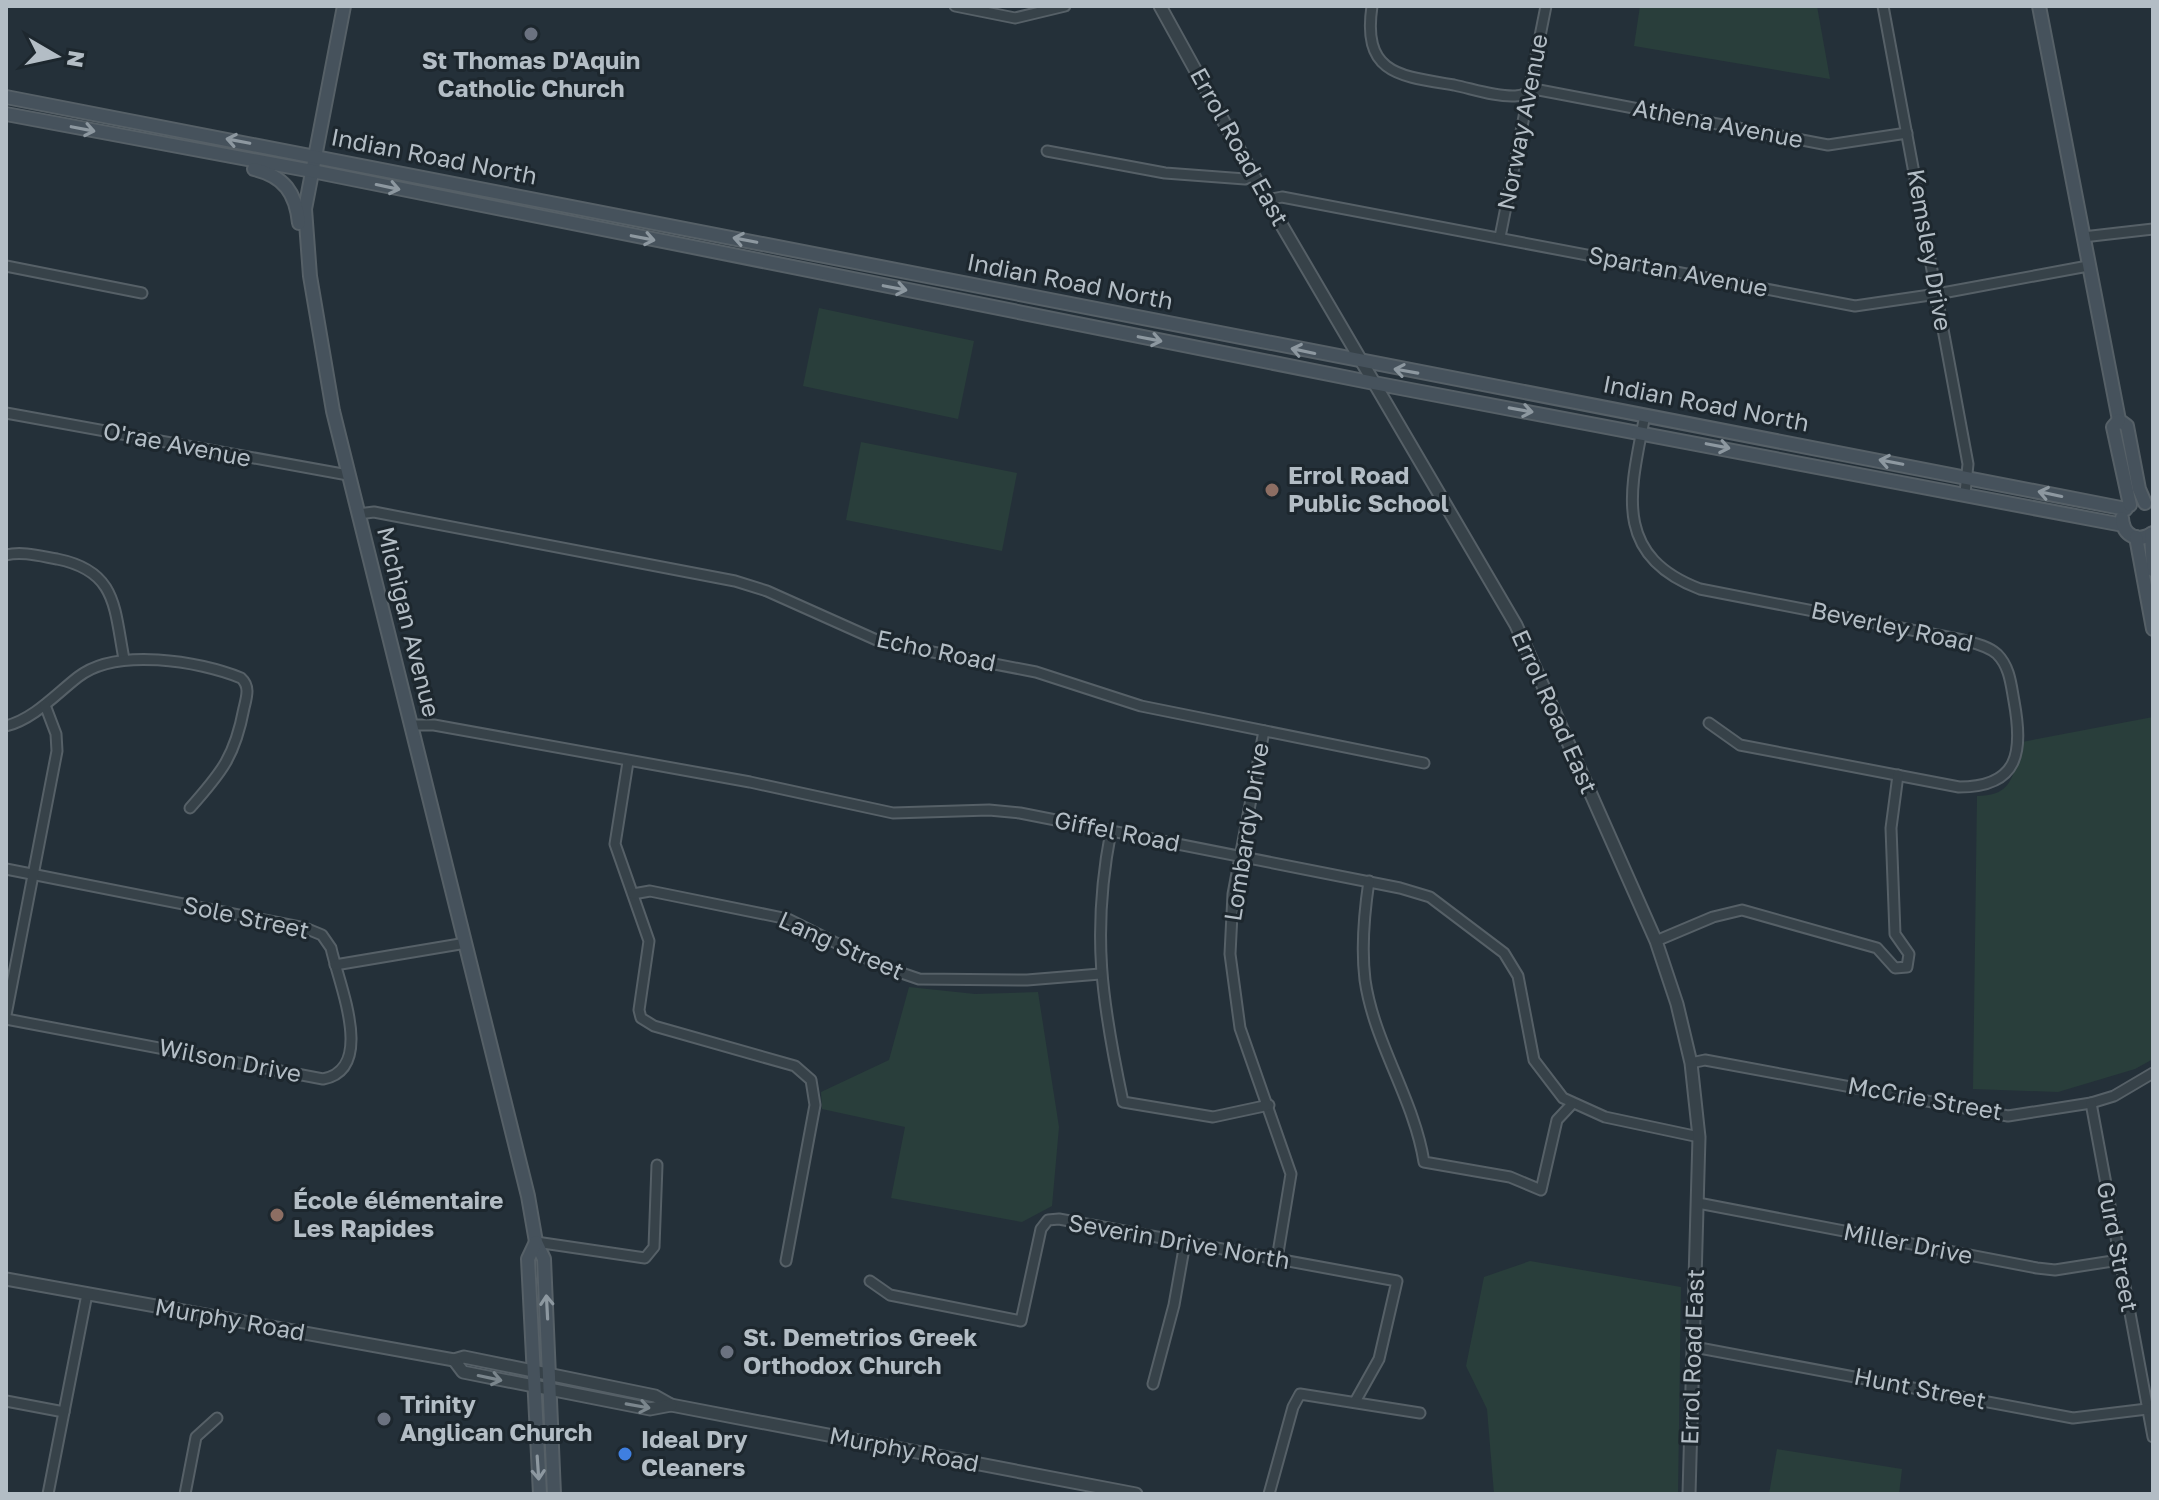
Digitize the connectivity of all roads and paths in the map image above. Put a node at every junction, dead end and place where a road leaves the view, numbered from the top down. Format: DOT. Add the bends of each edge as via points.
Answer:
graph roads {
  1 [pos="344,6"];
  2 [pos="955,6"];
  3 [pos="1065,6"];
  4 [pos="1160,6"];
  5 [pos="1372,6"];
  6 [pos="1546,6"];
  7 [pos="1883,6"];
  8 [pos="2039,6"];
  9 [pos="1529,91"];
  10 [pos="6,97"];
  11 [pos="6,114"];
  12 [pos="1907,133"];
  13 [pos="1047,151"];
  14 [pos="218,155"];
  15 [pos="315,155"];
  16 [pos="312,171"];
  17 [pos="1254,175"];
  18 [pos="1267,200"];
  19 [pos="2153,229"];
  20 [pos="1500,237"];
  21 [pos="2083,237"];
  22 [pos="6,266"];
  23 [pos="2088,266"];
  24 [pos="310,276"];
  25 [pos="142,293"];
  26 [pos="1937,294"];
  27 [pos="1363,363"];
  28 [pos="1374,383"];
  29 [pos="6,413"];
  30 [pos="1645,415"];
  31 [pos="2119,420"];
  32 [pos="1641,432"];
  33 [pos="348,475"];
  34 [pos="1968,476"];
  35 [pos="1965,493"];
  36 [pos="2149,505"];
  37 [pos="2128,507"];
  38 [pos="358,514"];
  39 [pos="2123,525"];
  40 [pos="2152,534"];
  41 [pos="2136,537"];
  42 [pos="6,555"];
  43 [pos="2153,570"];
  44 [pos="2153,629"];
  45 [pos="124,659"];
  46 [pos="45,705"];
  47 [pos="1709,723"];
  48 [pos="411,725"];
  49 [pos="6,726"];
  50 [pos="1264,731"];
  51 [pos="628,762"];
  52 [pos="1424,763"];
  53 [pos="1898,775"];
  54 [pos="190,808"];
  55 [pos="1111,831"];
  56 [pos="1241,857"];
  57 [pos="6,869"];
  58 [pos="33,874"];
  59 [pos="1369,881"];
  60 [pos="633,894"];
  61 [pos="1656,941"];
  62 [pos="466,943"];
  63 [pos="335,965"];
  64 [pos="1100,974"];
  65 [pos="6,1017"];
  66 [pos="1691,1063"];
  67 [pos="2153,1073"];
  68 [pos="2091,1103"];
  69 [pos="1572,1104"];
  70 [pos="1269,1105"];
  71 [pos="1699,1137"];
  72 [pos="657,1165"];
  73 [pos="1698,1203"];
  74 [pos="536,1242"];
  75 [pos="1185,1243"];
  76 [pos="1277,1259"];
  77 [pos="2119,1260"];
  78 [pos="786,1261"];
  79 [pos="6,1279"];
  80 [pos="870,1281"];
  81 [pos="87,1294"];
  82 [pos="1694,1347"];
  83 [pos="454,1360"];
  84 [pos="532,1370"];
  85 [pos="550,1374"];
  86 [pos="1153,1384"];
  87 [pos="532,1387"];
  88 [pos="550,1390"];
  89 [pos="1356,1400"];
  90 [pos="6,1401"];
  91 [pos="671,1405"];
  92 [pos="2147,1409"];
  93 [pos="64,1412"];
  94 [pos="1420,1413"];
  95 [pos="217,1418"];
  96 [pos="2153,1437"];
  97 [pos="48,1494"];
  98 [pos="185,1494"];
  99 [pos="540,1494"];
  100 [pos="554,1494"];
  101 [pos="1136,1494"];
  102 [pos="1269,1494"];
  103 [pos="1689,1494"];
  1 -- 15 [label="main road, Michigan Avenue"];
  2 -- 3 [label="street" via="1015,18"];
  4 -- 17 [label="street, Errol Road East"];
  5 -- 9 [label="street, Athena Avenue" via="1368,36 1374,53 1391,71 1518,97"];
  6 -- 9 [label="street, Norway Avenue"];
  7 -- 12 [label="street, Kemsley Drive"];
  8 -- 21 [label="main road"];
  9 -- 12 [label="street, Athena Avenue" via="1828,145"];
  9 -- 20 [label="street, Norway Avenue"];
  15 -- 10 [label="main road, Indian Road North, one-way"];
  11 -- 14 [label="main road, Indian Road North, one-way"];
  12 -- 26 [label="street, Kemsley Drive"];
  13 -- 17 [label="street" via="1165,173 1245,179"];
  14 -- 16 [label="main road, Indian Road North"];
  14 -- 24 [label="main road" via="274,175 286,185 297,206 301,252"];
  15 -- 16 [label="main road, Michigan Avenue"];
  27 -- 15 [label="main road, Indian Road North, one-way"];
  16 -- 24 [label="main road, Michigan Avenue" via="305,214"];
  16 -- 28 [label="main road, Indian Road North, one-way"];
  17 -- 18 [label="street, Errol Road East"];
  18 -- 20 [label="street, Spartan Avenue" via="1282,197"];
  18 -- 27 [label="street, Errol Road East"];
  19 -- 21 [label="street"];
  20 -- 26 [label="street, Spartan Avenue" via="1855,306"];
  21 -- 23 [label="main road"];
  22 -- 25 [label="street"];
  23 -- 26 [label="street, Spartan Avenue"];
  23 -- 31 [label="main road"];
  24 -- 33 [label="main road, Michigan Avenue"];
  26 -- 34 [label="street, Kemsley Drive"];
  27 -- 28 [label="street, Errol Road East"];
  30 -- 27 [label="main road, Indian Road North, one-way"];
  28 -- 32 [label="main road, Indian Road North, one-way"];
  28 -- 61 [label="street, Errol Road East" via="1516,625"];
  29 -- 33 [label="street, O'rae Avenue"];
  30 -- 32 [label="street, Beverley Road"];
  34 -- 30 [label="main road, Indian Road North, one-way"];
  31 -- 36 [label="main road" via="2127,426 2139,489"];
  31 -- 37 [label="main road" via="2113,427"];
  32 -- 35 [label="main road, Indian Road North, one-way"];
  32 -- 53 [label="street, Beverley Road" via="1630,487 1632,516 1649,552 1678,580 1963,640 1999,656 2009,675 2020,738 2008,769 1978,787"];
  33 -- 38 [label="main road, Michigan Avenue"];
  34 -- 35 [label="street, Kemsley Drive"];
  37 -- 34 [label="main road, Indian Road North, one-way"];
  35 -- 39 [label="main road, Indian Road North"];
  36 -- 37 [label="main road, Indian Road North"];
  37 -- 39 [label="main road"];
  38 -- 48 [label="main road, Michigan Avenue"];
  38 -- 50 [label="street, Echo Road" via="374,512 735,581 881,642 1036,672 1141,706"];
  39 -- 41 [label="main road"];
  40 -- 41 [label="main road"];
  40 -- 43 [label="main road"];
  41 -- 44 [label="main road"];
  42 -- 45 [label="street" via="76,563 95,573 113,602"];
  45 -- 46 [label="street" via="87,671"];
  45 -- 54 [label="street" via="241,678 247,692 235,749"];
  46 -- 49 [label="street"];
  46 -- 58 [label="street" via="57,751"];
  47 -- 53 [label="street, Beverley Road" via="1740,745"];
  48 -- 51 [label="street, Giffel Road"];
  48 -- 62 [label="main road, Michigan Avenue"];
  50 -- 52 [label="street, Echo Road"];
  50 -- 56 [label="street, Lombardy Drive"];
  51 -- 55 [label="street, Giffel Road" via="893,813 989,810"];
  51 -- 60 [label="street" via="615,844"];
  53 -- 61 [label="street" via="1891,828 1895,934 1909,954 1907,967 1895,968 1877,948 1742,910"];
  55 -- 56 [label="street, Giffel Road"];
  55 -- 64 [label="street" via="1100,904"];
  56 -- 59 [label="street, Giffel Road"];
  56 -- 70 [label="street, Lombardy Drive" via="1231,915 1232,986 1240,1028"];
  57 -- 58 [label="street, Sole Street"];
  58 -- 63 [label="street, Sole Street" via="305,928 327,940"];
  58 -- 65 [label="street"];
  59 -- 69 [label="street, Giffel Road" via="1430,897 1504,953 1518,976 1534,1060"];
  59 -- 69 [label="street" via="1365,980 1419,1133 1424,1162 1510,1177 1541,1190 1557,1120"];
  60 -- 64 [label="street, Lang Street" via="650,891 788,919 919,979"];
  60 -- 78 [label="street" via="649,941 641,1018 795,1066 811,1080 815,1105"];
  61 -- 66 [label="street, Errol Road East"];
  62 -- 63 [label="street, Sole Street"];
  62 -- 74 [label="main road, Michigan Avenue"];
  63 -- 65 [label="street, Wilson Drive" via="353,1046 345,1070 323,1079"];
  64 -- 70 [label="street" via="1123,1102 1199,1117"];
  66 -- 68 [label="street, McCrie Street" via="1705,1060 2008,1116"];
  66 -- 71 [label="street, Errol Road East"];
  67 -- 68 [label="street, McCrie Street"];
  68 -- 77 [label="street, Gurd Street"];
  69 -- 71 [label="street, Giffel Road" via="1605,1117"];
  70 -- 76 [label="street, Lombardy Drive" via="1291,1174"];
  71 -- 73 [label="street, Errol Road East"];
  72 -- 74 [label="street" via="654,1247 645,1258"];
  73 -- 77 [label="street, Miller Drive" via="2037,1268"];
  73 -- 82 [label="street, Errol Road East"];
  74 -- 84 [label="main road, Michigan Avenue" via="528,1259"];
  85 -- 74 [label="main road, Michigan Avenue, one-way" via="544,1259"];
  75 -- 76 [label="street, Severin Drive North"];
  75 -- 80 [label="street, Severin Drive North" via="1048,1220 1039,1235 1021,1321 890,1295"];
  75 -- 86 [label="street"];
  76 -- 89 [label="street, Severin Drive North" via="1397,1281 1379,1359"];
  77 -- 92 [label="street, Gurd Street"];
  79 -- 81 [label="street, Murphy Road"];
  81 -- 83 [label="street, Murphy Road"];
  81 -- 93 [label="street"];
  82 -- 92 [label="street, Hunt Street" via="2073,1418"];
  82 -- 103 [label="street, Errol Road East"];
  83 -- 84 [label="street, Murphy Road" via="464,1357"];
  83 -- 87 [label="street, Murphy Road, one-way" via="463,1372"];
  84 -- 85 [label="street, Murphy Road"];
  84 -- 87 [label="main road, Michigan Avenue"];
  85 -- 88 [label="main road, Michigan Avenue"];
  85 -- 91 [label="street, Murphy Road" via="655,1396"];
  87 -- 88 [label="street, Murphy Road"];
  87 -- 99 [label="main road, Michigan Avenue, one-way"];
  88 -- 91 [label="street, Murphy Road, one-way" via="650,1409"];
  88 -- 100 [label="main road, Michigan Avenue"];
  89 -- 94 [label="street"];
  89 -- 102 [label="street" via="1300,1394"];
  90 -- 93 [label="street"];
  91 -- 101 [label="street, Murphy Road"];
  92 -- 96 [label="street, Gurd Street"];
  93 -- 97 [label="street"];
  95 -- 98 [label="street" via="196,1437"];
}
